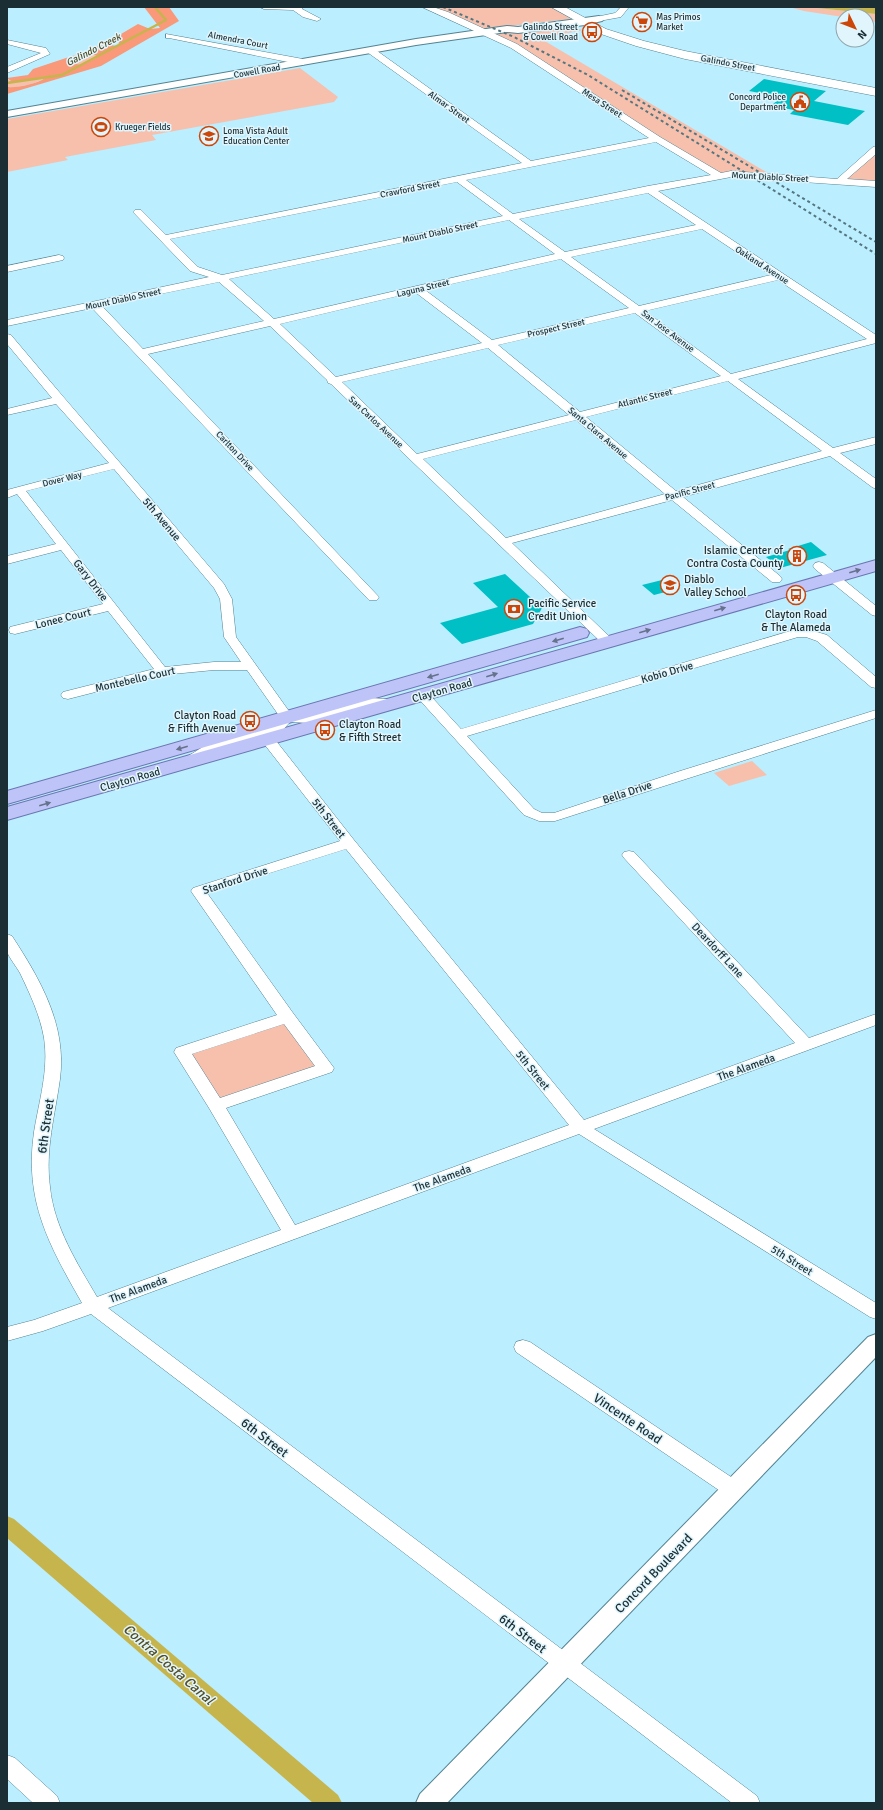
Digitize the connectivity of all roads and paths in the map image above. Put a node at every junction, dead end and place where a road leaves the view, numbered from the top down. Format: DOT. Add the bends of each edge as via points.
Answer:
graph roads {
  1 [pos="264,7"];
  2 [pos="426,7"];
  3 [pos="557,7"];
  4 [pos="624,7"];
  5 [pos="297,8"];
  6 [pos="580,16"];
  7 [pos="317,19"];
  8 [pos="599,19"];
  9 [pos="485,32"];
  10 [pos="169,36"];
  11 [pos="8,43"];
  12 [pos="370,50"];
  13 [pos="303,62"];
  14 [pos="749,67"];
  15 [pos="783,67"];
  16 [pos="7,70"];
  17 [pos="876,86"];
  18 [pos="860,90"];
  19 [pos="876,92"];
  20 [pos="7,114"];
  21 [pos="657,139"];
  22 [pos="876,149"];
  23 [pos="528,164"];
  24 [pos="718,176"];
  25 [pos="459,179"];
  26 [pos="840,181"];
  27 [pos="876,184"];
  28 [pos="648,189"];
  29 [pos="138,212"];
  30 [pos="512,217"];
  31 [pos="704,226"];
  32 [pos="163,238"];
  33 [pos="565,255"];
  34 [pos="59,258"];
  35 [pos="7,269"];
  36 [pos="780,276"];
  37 [pos="221,278"];
  38 [pos="418,290"];
  39 [pos="95,305"];
  40 [pos="638,309"];
  41 [pos="272,322"];
  42 [pos="7,323"];
  43 [pos="7,337"];
  44 [pos="876,340"];
  45 [pos="490,344"];
  46 [pos="142,352"];
  47 [pos="730,377"];
  48 [pos="332,381"];
  49 [pos="59,400"];
  50 [pos="7,412"];
  51 [pos="578,415"];
  52 [pos="876,440"];
  53 [pos="831,452"];
  54 [pos="414,458"];
  55 [pos="117,465"];
  56 [pos="876,485"];
  57 [pos="19,489"];
  58 [pos="7,494"];
  59 [pos="674,495"];
  60 [pos="504,542"];
  61 [pos="64,546"];
  62 [pos="876,550"];
  63 [pos="7,560"];
  64 [pos="876,565"];
  65 [pos="826,572"];
  66 [pos="776,578"];
  67 [pos="373,597"];
  68 [pos="111,606"];
  69 [pos="876,612"];
  70 [pos="15,630"];
  71 [pos="602,635"];
  72 [pos="251,666"];
  73 [pos="162,671"];
  74 [pos="871,674"];
  75 [pos="876,684"];
  76 [pos="68,695"];
  77 [pos="423,696"];
  78 [pos="398,703"];
  79 [pos="876,714"];
  80 [pos="287,718"];
  81 [pos="458,734"];
  82 [pos="268,740"];
  83 [pos="188,763"];
  84 [pos="7,798"];
  85 [pos="7,814"];
  86 [pos="349,843"];
  87 [pos="629,855"];
  88 [pos="7,939"];
  89 [pos="287,1017"];
  90 [pos="876,1019"];
  91 [pos="806,1045"];
  92 [pos="216,1106"];
  93 [pos="581,1128"];
  94 [pos="290,1233"];
  95 [pos="93,1306"];
  96 [pos="876,1312"];
  97 [pos="7,1334"];
  98 [pos="876,1343"];
  99 [pos="523,1347"];
  100 [pos="733,1489"];
  101 [pos="565,1665"];
  102 [pos="7,1764"];
  103 [pos="49,1803"];
  104 [pos="429,1803"];
  105 [pos="749,1803"];
  1 -- 5 [label="street"];
  2 -- 9 [label="street, Mesa Street"];
  3 -- 6 [label="main road"];
  4 -- 8 [label="street" via="618,15"];
  5 -- 7 [label="street" via="306,16"];
  6 -- 8 [label="main road, Galindo Street"];
  6 -- 8 [label="street, Cowell Road"];
  6 -- 9 [label="street, Cowell Road" via="518,30"];
  6 -- 14 [label="main road, Galindo Street" via="602,31 640,44"];
  8 -- 15 [label="main road, Galindo Street" via="627,33 667,45"];
  9 -- 12 [label="street, Cowell Road"];
  9 -- 21 [label="street, Mesa Street" via="514,46"];
  10 -- 13 [label="street, Almendra Court"];
  11 -- 16 [label="street" via="43,50 46,54"];
  12 -- 13 [label="street, Cowell Road"];
  12 -- 23 [label="street, Almar Street"];
  13 -- 20 [label="street, Cowell Road"];
  14 -- 15 [label="main road"];
  14 -- 18 [label="main road, Galindo Street"];
  15 -- 17 [label="main road, Galindo Street"];
  17 -- 18 [label="main road"];
  18 -- 19 [label="main road, Galindo Street"];
  21 -- 23 [label="street, Crawford Street"];
  21 -- 24 [label="street, Mesa Street"];
  22 -- 26 [label="street"];
  23 -- 25 [label="street, Crawford Street"];
  24 -- 26 [label="street, Mount Diablo Street" via="731,174"];
  24 -- 28 [label="street, Mount Diablo Street"];
  25 -- 30 [label="street, San Jose Avenue"];
  25 -- 32 [label="street, Crawford Street"];
  26 -- 27 [label="street, Mount Diablo Street"];
  28 -- 30 [label="street, Mount Diablo Street"];
  28 -- 31 [label="street, Oakland Avenue"];
  29 -- 32 [label="street, San Carlos Avenue"];
  30 -- 33 [label="street, San Jose Avenue"];
  30 -- 37 [label="street, Mount Diablo Street"];
  31 -- 33 [label="street, Laguna Street"];
  31 -- 36 [label="street, Oakland Avenue"];
  32 -- 37 [label="street, San Carlos Avenue" via="194,269"];
  33 -- 38 [label="street, Laguna Street"];
  33 -- 40 [label="street, San Jose Avenue"];
  34 -- 35 [label="street"];
  36 -- 40 [label="street, Prospect Street"];
  36 -- 44 [label="street, Oakland Avenue"];
  37 -- 39 [label="street, Mount Diablo Street"];
  37 -- 41 [label="street, San Carlos Avenue"];
  38 -- 41 [label="street, Laguna Street"];
  38 -- 45 [label="street, Santa Clara Avenue"];
  39 -- 42 [label="street, Mount Diablo Street"];
  39 -- 46 [label="street, Carlton Drive"];
  40 -- 45 [label="street, Prospect Street"];
  40 -- 47 [label="street, San Jose Avenue"];
  41 -- 46 [label="street, Laguna Street"];
  41 -- 48 [label="street, San Carlos Avenue"];
  43 -- 49 [label="street, 5th Avenue"];
  44 -- 47 [label="street, Atlantic Street"];
  45 -- 48 [label="street, Prospect Street"];
  45 -- 51 [label="street, Santa Clara Avenue"];
  46 -- 67 [label="street, Carlton Drive"];
  47 -- 51 [label="street, Atlantic Street"];
  47 -- 53 [label="street, San Jose Avenue"];
  48 -- 54 [label="street, San Carlos Avenue"];
  49 -- 50 [label="street"];
  49 -- 55 [label="street, 5th Avenue"];
  51 -- 54 [label="street, Atlantic Street"];
  51 -- 59 [label="street, Santa Clara Avenue"];
  52 -- 53 [label="street, Pacific Street"];
  53 -- 56 [label="street, San Jose Avenue"];
  53 -- 59 [label="street, Pacific Street"];
  54 -- 60 [label="street, San Carlos Avenue"];
  55 -- 57 [label="street, Dover Way"];
  55 -- 72 [label="street, 5th Avenue" via="220,587 226,599 230,637"];
  57 -- 58 [label="street, Dover Way"];
  57 -- 61 [label="street, Gary Drive"];
  59 -- 60 [label="street, Pacific Street"];
  59 -- 66 [label="street, Santa Clara Avenue"];
  60 -- 71 [label="street, San Carlos Avenue"];
  61 -- 63 [label="street"];
  61 -- 68 [label="street, Gary Drive"];
  62 -- 65 [label="main road, Clayton Road"];
  65 -- 64 [label="main road, Clayton Road, one-way"];
  65 -- 66 [label="main road, Clayton Road"];
  65 -- 69 [label="street"];
  71 -- 65 [label="main road, Clayton Road, one-way"];
  66 -- 71 [label="main road, Clayton Road"];
  68 -- 70 [label="street, Lonee Court"];
  68 -- 73 [label="street, Gary Drive"];
  77 -- 71 [label="main road, Clayton Road, one-way"];
  71 -- 80 [label="main road, Clayton Road, one-way"];
  72 -- 73 [label="street, Montebello Court" via="214,666"];
  72 -- 80 [label="street, 5th Avenue"];
  73 -- 76 [label="street, Montebello Court"];
  74 -- 75 [label="street"];
  74 -- 81 [label="street, Kobio Drive" via="822,638 797,632"];
  77 -- 78 [label="main road, Clayton Road"];
  77 -- 81 [label="street, Bella Drive"];
  78 -- 80 [label="street" via="371,702 310,719"];
  78 -- 82 [label="main road, Clayton Road"];
  79 -- 81 [label="street, Bella Drive" via="554,817 539,817 529,812"];
  80 -- 83 [label="street" via="276,729 211,748"];
  80 -- 84 [label="main road, Clayton Road, one-way"];
  82 -- 83 [label="main road, Clayton Road"];
  82 -- 86 [label="street, 5th Street"];
  85 -- 83 [label="main road, Clayton Road, one-way"];
  86 -- 89 [label="street, Stanford Drive" via="198,891"];
  86 -- 93 [label="street, 5th Street"];
  87 -- 91 [label="street, Deardorff Lane"];
  88 -- 95 [label="street, 6th Street" via="40,998 53,1044 53,1074 40,1148 41,1187 50,1224 69,1266"];
  89 -- 92 [label="street" via="182,1052"];
  89 -- 92 [label="street, Stanford Drive" via="326,1068"];
  90 -- 91 [label="street, The Alameda"];
  91 -- 93 [label="street, The Alameda"];
  92 -- 94 [label="street"];
  93 -- 94 [label="street, The Alameda"];
  93 -- 96 [label="street, 5th Street"];
  94 -- 95 [label="street, The Alameda"];
  95 -- 97 [label="street, The Alameda"];
  95 -- 101 [label="street, 6th Street"];
  98 -- 100 [label="street, Concord Boulevard"];
  99 -- 100 [label="street, Vincente Road"];
  100 -- 101 [label="street, Concord Boulevard"];
  101 -- 104 [label="street, Concord Boulevard"];
  101 -- 105 [label="street, 6th Street"];
  102 -- 103 [label="street"];
}
